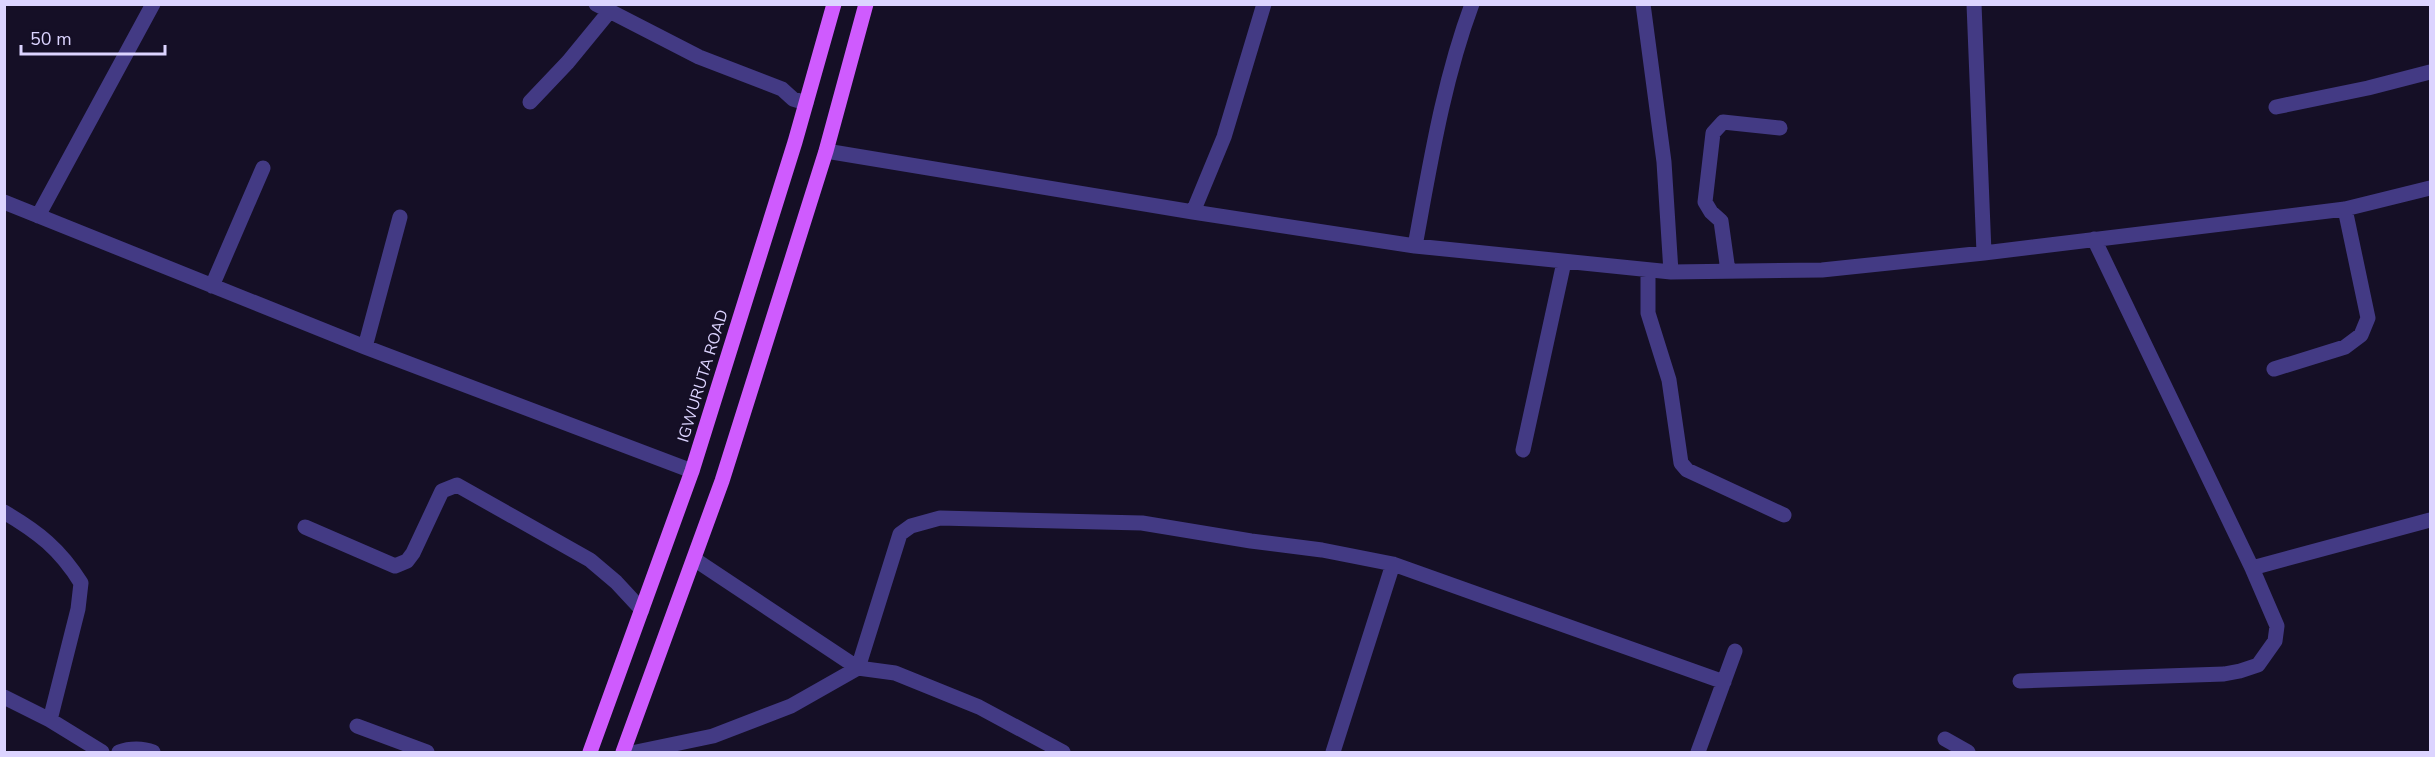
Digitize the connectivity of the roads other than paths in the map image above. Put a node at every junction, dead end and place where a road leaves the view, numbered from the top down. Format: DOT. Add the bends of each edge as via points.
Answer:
graph roads {
  1 [pos="153,4"];
  2 [pos="834,4"];
  3 [pos="866,4"];
  4 [pos="1264,4"];
  5 [pos="1472,4"];
  6 [pos="1643,4"];
  7 [pos="1974,4"];
  8 [pos="603,8"];
  9 [pos="2430,72"];
  10 [pos="530,102"];
  11 [pos="806,103"];
  12 [pos="2276,107"];
  13 [pos="1780,128"];
  14 [pos="826,151"];
  15 [pos="263,168"];
  16 [pos="2430,188"];
  17 [pos="4,202"];
  18 [pos="2345,209"];
  19 [pos="1193,212"];
  20 [pos="38,216"];
  21 [pos="400,217"];
  22 [pos="2094,239"];
  23 [pos="1416,246"];
  24 [pos="1984,253"];
  25 [pos="1564,262"];
  26 [pos="1648,270"];
  27 [pos="1728,271"];
  28 [pos="1671,272"];
  29 [pos="212,286"];
  30 [pos="365,347"];
  31 [pos="2274,369"];
  32 [pos="1523,450"];
  33 [pos="692,471"];
  34 [pos="4,512"];
  35 [pos="1784,515"];
  36 [pos="2430,520"];
  37 [pos="305,527"];
  38 [pos="694,559"];
  39 [pos="1393,564"];
  40 [pos="2252,568"];
  41 [pos="642,610"];
  42 [pos="1735,651"];
  43 [pos="858,668"];
  44 [pos="1724,681"];
  45 [pos="2020,681"];
  46 [pos="4,697"];
  47 [pos="50,720"];
  48 [pos="357,726"];
  49 [pos="1945,739"];
  50 [pos="102,753"];
  51 [pos="119,753"];
  52 [pos="153,753"];
  53 [pos="427,753"];
  54 [pos="590,753"];
  55 [pos="623,753"];
  56 [pos="636,753"];
  57 [pos="1063,753"];
  58 [pos="1333,753"];
  59 [pos="1698,753"];
  60 [pos="1968,753"];
  1 -- 20 [label="street"];
  2 -- 11 [label="main road, IGWURUTA ROAD"];
  3 -- 14 [label="main road"];
  4 -- 19 [label="street" via="1224,137"];
  5 -- 23 [label="street" via="1440,114"];
  6 -- 28 [label="street" via="1664,162"];
  7 -- 24 [label="street"];
  8 -- 10 [label="street" via="568,62"];
  8 -- 11 [label="street" via="699,57 782,89 793,99"];
  9 -- 12 [label="street"];
  11 -- 33 [label="main road, IGWURUTA ROAD"];
  13 -- 27 [label="street" via="1723,122 1713,133 1705,202 1720,221"];
  14 -- 19 [label="street"];
  14 -- 38 [label="main road"];
  15 -- 29 [label="street"];
  16 -- 18 [label="street"];
  17 -- 20 [label="street"];
  18 -- 22 [label="street"];
  18 -- 31 [label="street" via="2368,318 2361,334 2345,347"];
  19 -- 23 [label="street"];
  20 -- 29 [label="street"];
  21 -- 30 [label="street"];
  22 -- 24 [label="street"];
  22 -- 40 [label="street"];
  23 -- 25 [label="street"];
  24 -- 27 [label="street" via="1822,270"];
  25 -- 26 [label="street"];
  25 -- 32 [label="street"];
  26 -- 28 [label="street"];
  26 -- 35 [label="street" via="1648,313 1669,380 1681,463 1687,470"];
  27 -- 28 [label="street"];
  29 -- 30 [label="street"];
  30 -- 33 [label="street"];
  33 -- 41 [label="main road, IGWURUTA ROAD"];
  34 -- 47 [label="street" via="39,532 81,583"];
  36 -- 40 [label="street"];
  37 -- 41 [label="street" via="395,566 413,553 442,491 457,485 590,560"];
  38 -- 43 [label="street"];
  38 -- 55 [label="main road"];
  39 -- 43 [label="street" via="1142,523 940,518 910,525 900,534"];
  39 -- 44 [label="street"];
  39 -- 58 [label="street"];
  40 -- 45 [label="street" via="2277,626 2275,641 2258,665 2224,674"];
  41 -- 54 [label="main road, IGWURUTA ROAD"];
  42 -- 44 [label="street"];
  43 -- 56 [label="street" via="791,706 713,736"];
  43 -- 57 [label="street" via="895,673 980,707"];
  44 -- 59 [label="street"];
  46 -- 47 [label="street"];
  47 -- 50 [label="street"];
  48 -- 53 [label="street"];
  49 -- 60 [label="street"];
  51 -- 52 [label="street" via="147,749"];
}
